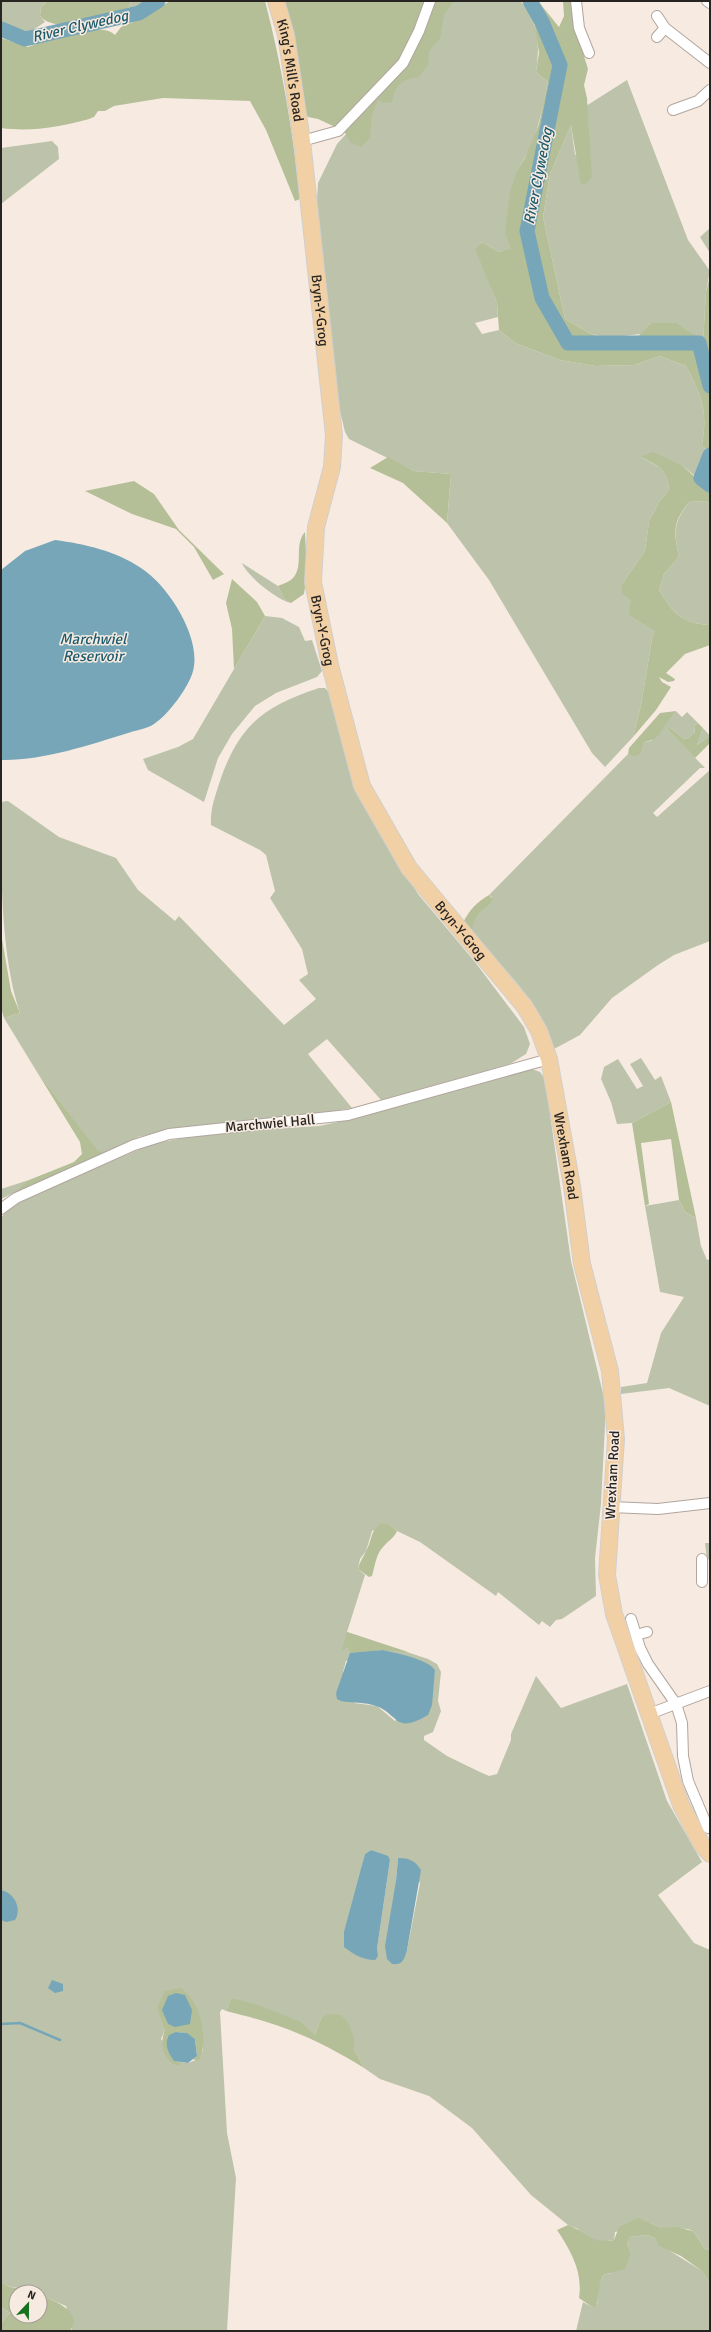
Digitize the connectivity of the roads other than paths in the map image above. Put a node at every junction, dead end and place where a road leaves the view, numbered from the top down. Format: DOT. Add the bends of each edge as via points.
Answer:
graph roads {
  1 [pos="276,1"];
  2 [pos="430,1"];
  3 [pos="576,1"];
  4 [pos="707,1"];
  5 [pos="710,3"];
  6 [pos="657,16"];
  7 [pos="665,28"];
  8 [pos="657,37"];
  9 [pos="589,53"];
  10 [pos="710,64"];
  11 [pos="710,90"];
  12 [pos="678,105"];
  13 [pos="302,141"];
  14 [pos="549,1059"];
  15 [pos="1,1209"];
  16 [pos="710,1503"];
  17 [pos="610,1507"];
  18 [pos="705,1565"];
  19 [pos="702,1582"];
  20 [pos="631,1619"];
  21 [pos="647,1632"];
  22 [pos="636,1635"];
  23 [pos="710,1691"];
  24 [pos="676,1704"];
  25 [pos="649,1714"];
  26 [pos="707,1821"];
  27 [pos="710,1854"];
  1 -- 13 [label="main road, King's Mill's Road" via="286,35"];
  2 -- 13 [label="street" via="403,63 338,131"];
  3 -- 9 [label="street" via="579,28"];
  4 -- 5 [label="street"];
  6 -- 7 [label="street"];
  7 -- 8 [label="street"];
  7 -- 10 [label="street"];
  11 -- 12 [label="street" via="698,101"];
  13 -- 14 [label="main road, Bryn-Y-Grog" via="334,435 332,467 316,527 314,582 318,615 362,786 409,868 525,1007 539,1031"];
  14 -- 15 [label="street, Marchwiel Hall" via="348,1115 169,1134 106,1157 16,1198"];
  14 -- 17 [label="main road, Wrexham Road" via="582,1264 610,1371 616,1439"];
  16 -- 17 [label="street" via="658,1510"];
  17 -- 25 [label="main road, Wrexham Road" via="607,1575 613,1608"];
  18 -- 19 [label="street"];
  20 -- 22 [label="street"];
  21 -- 22 [label="street"];
  22 -- 24 [label="street" via="648,1664"];
  23 -- 24 [label="street"];
  24 -- 25 [label="street"];
  24 -- 26 [label="street" via="682,1723 683,1756 688,1781"];
  25 -- 27 [label="main road, Wrexham Road" via="681,1805"];
}
